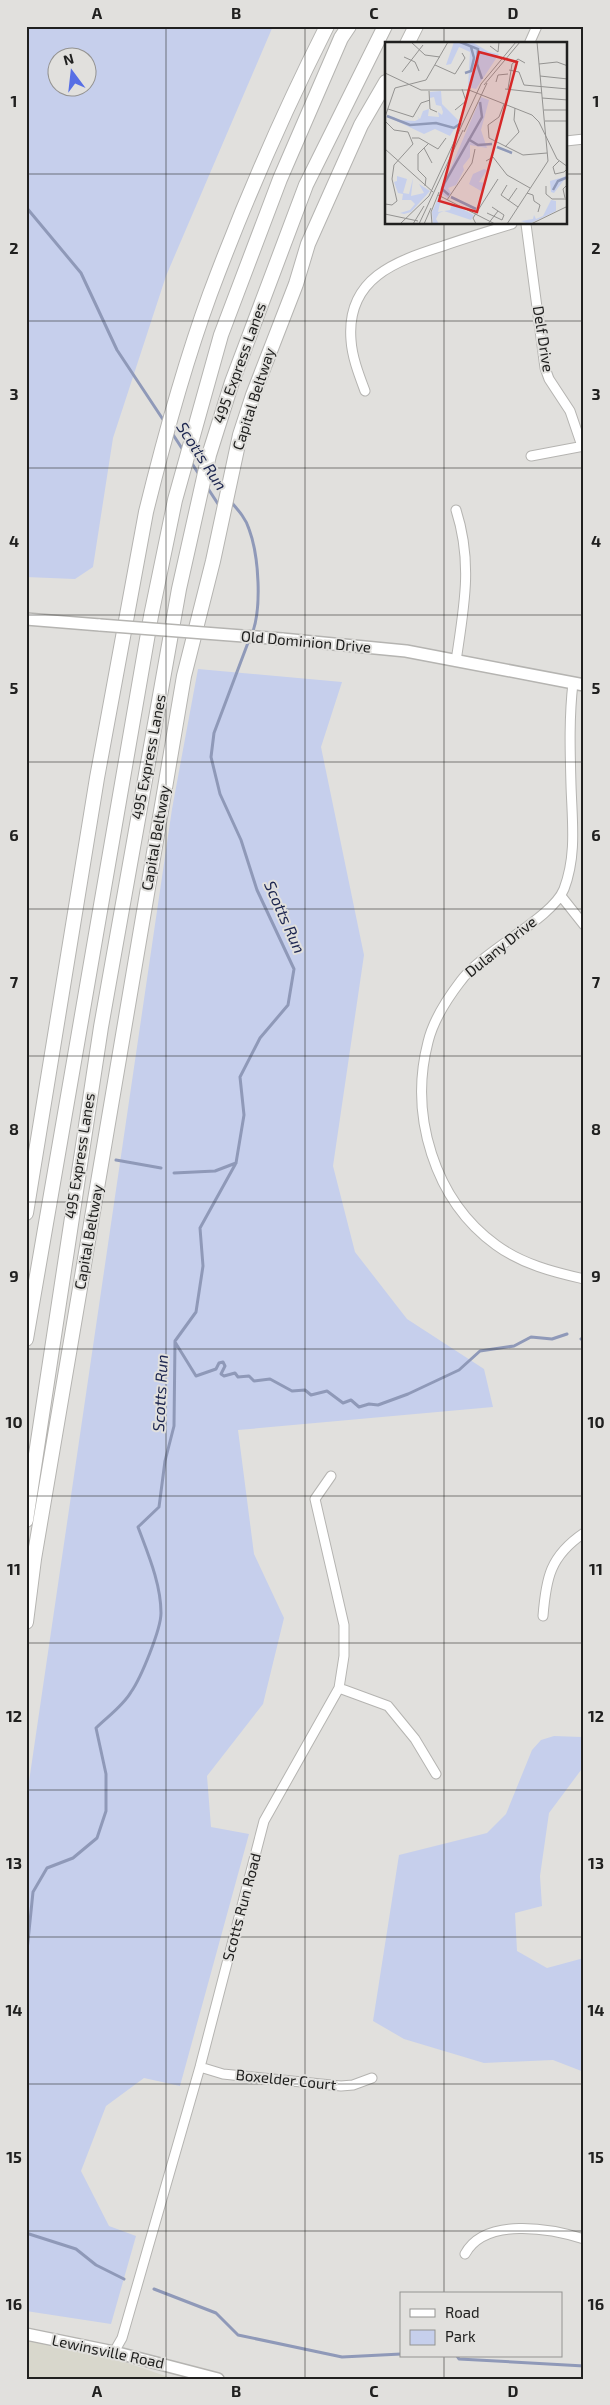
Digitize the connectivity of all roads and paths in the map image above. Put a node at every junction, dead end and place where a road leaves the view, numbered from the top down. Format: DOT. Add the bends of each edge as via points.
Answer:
graph roads {
  1 [pos="327,26"];
  2 [pos="349,26"];
  3 [pos="385,26"];
  4 [pos="416,26"];
  5 [pos="537,26"];
  6 [pos="409,42"];
  7 [pos="531,42"];
  8 [pos="385,84"];
  9 [pos="584,139"];
  10 [pos="568,141"];
  11 [pos="509,225"];
  12 [pos="526,225"];
  13 [pos="365,391"];
  14 [pos="583,446"];
  15 [pos="531,456"];
  16 [pos="456,510"];
  17 [pos="26,619"];
  18 [pos="456,661"];
  19 [pos="578,684"];
  20 [pos="561,896"];
  21 [pos="584,925"];
  22 [pos="26,1213"];
  23 [pos="584,1279"];
  24 [pos="26,1339"];
  25 [pos="331,1476"];
  26 [pos="26,1520"];
  27 [pos="584,1533"];
  28 [pos="542,1616"];
  29 [pos="26,1622"];
  30 [pos="339,1688"];
  31 [pos="436,1774"];
  32 [pos="200,2067"];
  33 [pos="372,2078"];
  34 [pos="584,2239"];
  35 [pos="465,2254"];
  36 [pos="26,2334"];
  37 [pos="114,2352"];
  38 [pos="218,2379"];
  1 -- 22 [label="highway" via="236,226 200,321 156,470 97,778"];
  2 -- 24 [label="highway, 495 Express Lanes" via="280,179 221,335 175,500 150,626"];
  3 -- 26 [label="highway, 495 Express Lanes" via="306,185 208,455 101,1027"];
  4 -- 6 [label="highway"];
  5 -- 7 [label="street"];
  8 -- 29 [label="highway, Capital Beltway" via="361,125 308,244 240,436 184,676"];
  9 -- 10 [label="street"];
  11 -- 13 [label="street" via="401,259 367,286 354,311 351,336 353,354"];
  12 -- 14 [label="street, Delf Drive" via="545,368 570,411"];
  14 -- 15 [label="street"];
  16 -- 18 [label="street" via="466,560 463,618"];
  17 -- 18 [label="main road, Old Dominion Drive, bridge" via="391,649"];
  18 -- 19 [label="main road, Old Dominion Drive"];
  19 -- 20 [label="street, Dulany Drive" via="569,716 574,837"];
  20 -- 21 [label="street"];
  20 -- 23 [label="street, Dulany Drive" via="551,908 471,969 439,1016 425,1057 424,1128 442,1179 479,1230 496,1245 528,1262"];
  25 -- 30 [label="street, Scotts Run Road" via="315,1499 344,1625"];
  27 -- 28 [label="street" via="554,1562 545,1587"];
  30 -- 31 [label="street" via="388,1706 415,1739"];
  30 -- 32 [label="street, Scotts Run Road" via="264,1821"];
  32 -- 33 [label="street, Boxelder Court" via="223,2074 341,2086"];
  32 -- 37 [label="street, Scotts Run Road" via="122,2338"];
  34 -- 35 [label="street" via="539,2230 498,2230 475,2240"];
  36 -- 37 [label="main road, Lewinsville Road"];
  37 -- 38 [label="main road, Lewinsville Road"];
}
